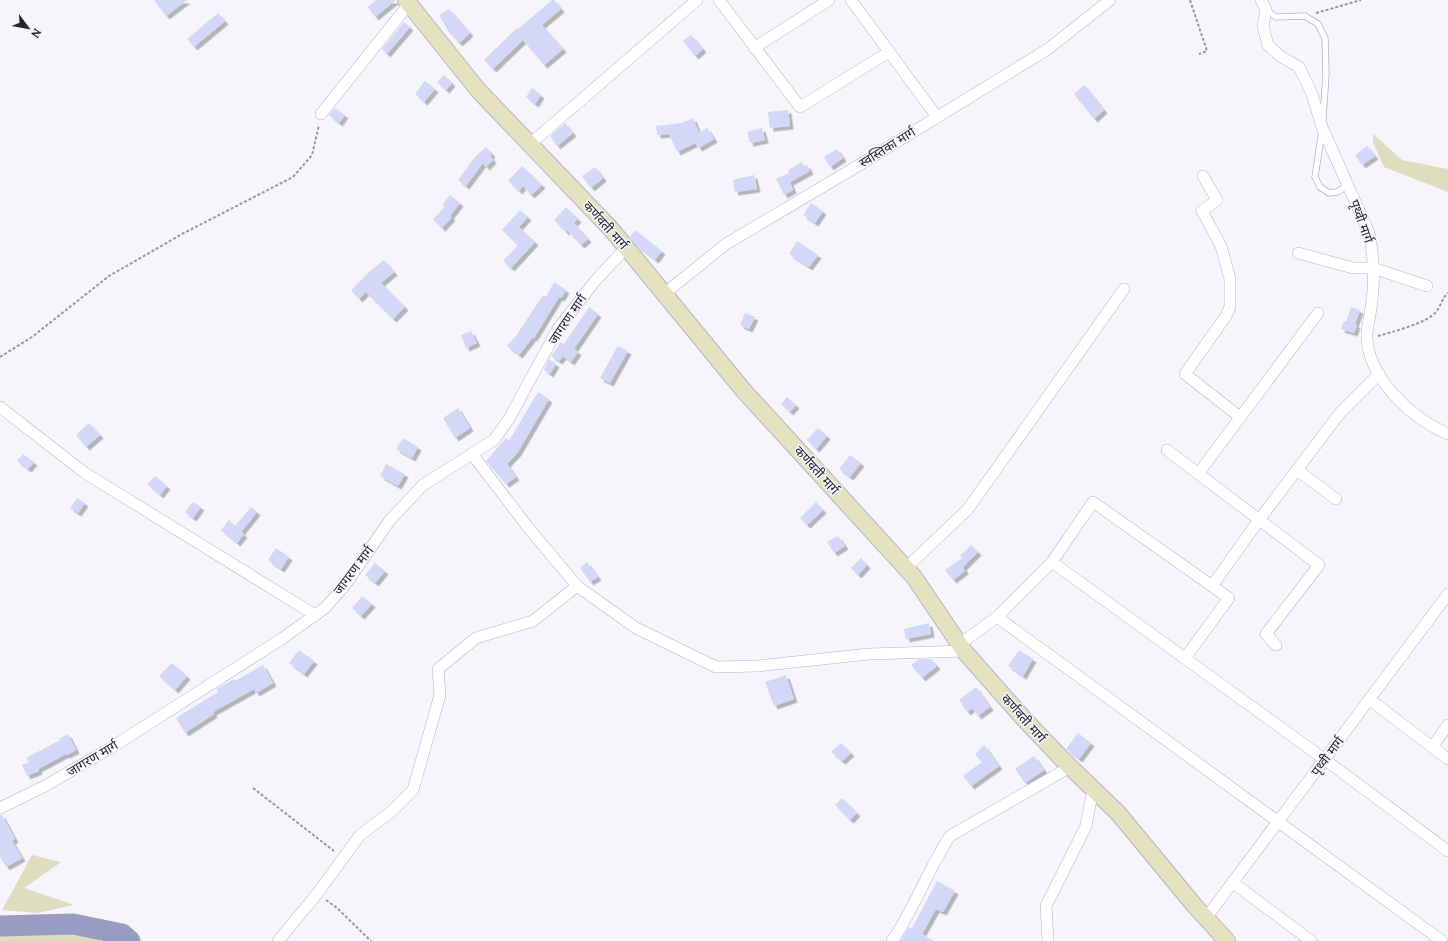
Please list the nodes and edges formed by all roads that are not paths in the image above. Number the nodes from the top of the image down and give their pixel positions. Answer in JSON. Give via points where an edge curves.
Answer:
{"nodes":[{"id":1,"x":697,"y":0,"type":"edge"},
{"id":2,"x":719,"y":0,"type":"edge"},
{"id":3,"x":829,"y":0,"type":"edge"},
{"id":4,"x":850,"y":0,"type":"edge"},
{"id":5,"x":1110,"y":0,"type":"edge"},
{"id":6,"x":407,"y":2,"type":"edge"},
{"id":7,"x":1264,"y":5,"type":"edge"},
{"id":8,"x":754,"y":48,"type":"junction"},
{"id":9,"x":889,"y":52,"type":"junction"},
{"id":10,"x":321,"y":114,"type":"road end"},
{"id":11,"x":937,"y":117,"type":"junction"},
{"id":12,"x":1322,"y":127,"type":"junction"},
{"id":13,"x":530,"y":144,"type":"junction"},
{"id":14,"x":1204,"y":176,"type":"dead end"},
{"id":15,"x":1349,"y":185,"type":"junction"},
{"id":16,"x":626,"y":248,"type":"junction"},
{"id":17,"x":1298,"y":253,"type":"dead end"},
{"id":18,"x":1373,"y":268,"type":"junction"},
{"id":19,"x":1427,"y":286,"type":"dead end"},
{"id":20,"x":1124,"y":289,"type":"dead end"},
{"id":21,"x":664,"y":294,"type":"junction"},
{"id":22,"x":1318,"y":313,"type":"dead end"},
{"id":23,"x":1378,"y":374,"type":"junction"},
{"id":24,"x":0,"y":407,"type":"edge"},
{"id":25,"x":1240,"y":417,"type":"junction"},
{"id":26,"x":1448,"y":434,"type":"edge"},
{"id":27,"x":1167,"y":450,"type":"dead end"},
{"id":28,"x":472,"y":454,"type":"junction"},
{"id":29,"x":1297,"y":470,"type":"junction"},
{"id":30,"x":1198,"y":474,"type":"junction"},
{"id":31,"x":1336,"y":499,"type":"dead end"},
{"id":32,"x":1259,"y":520,"type":"junction"},
{"id":33,"x":1052,"y":562,"type":"junction"},
{"id":34,"x":906,"y":568,"type":"junction"},
{"id":35,"x":577,"y":586,"type":"junction"},
{"id":36,"x":1212,"y":586,"type":"junction"},
{"id":37,"x":1448,"y":594,"type":"edge"},
{"id":38,"x":315,"y":615,"type":"junction"},
{"id":39,"x":997,"y":617,"type":"junction"},
{"id":40,"x":1276,"y":645,"type":"dead end"},
{"id":41,"x":962,"y":648,"type":"junction"},
{"id":42,"x":1185,"y":658,"type":"junction"},
{"id":43,"x":1369,"y":699,"type":"junction"},
{"id":44,"x":1448,"y":725,"type":"edge"},
{"id":45,"x":1432,"y":747,"type":"junction"},
{"id":46,"x":1324,"y":759,"type":"junction"},
{"id":47,"x":1448,"y":759,"type":"edge"},
{"id":48,"x":1070,"y":767,"type":"junction"},
{"id":49,"x":1093,"y":789,"type":"junction"},
{"id":50,"x":0,"y":808,"type":"edge"},
{"id":51,"x":1278,"y":821,"type":"junction"},
{"id":52,"x":1448,"y":851,"type":"edge"},
{"id":53,"x":1232,"y":882,"type":"junction"},
{"id":54,"x":1206,"y":918,"type":"junction"},
{"id":55,"x":278,"y":941,"type":"edge"},
{"id":56,"x":892,"y":941,"type":"edge"},
{"id":57,"x":1048,"y":941,"type":"edge"},
{"id":58,"x":1227,"y":941,"type":"edge"},
{"id":59,"x":1311,"y":941,"type":"edge"},
{"id":60,"x":1442,"y":941,"type":"edge"}],
"edges":[{"from":1,"to":13,"type":"street"},
{"from":2,"to":8,"type":"street"},
{"from":3,"to":8,"type":"street"},
{"from":4,"to":9,"type":"street"},
{"from":5,"to":11,"type":"street","name":"स्वस्तिका मार्ग","via":[[1048,49]]},
{"from":6,"to":10,"type":"street"},
{"from":6,"to":13,"type":"main road","name":"कर्णवती मार्ग","via":[[478,90]]},
{"from":7,"to":12,"type":"street","name":"पृथ्वी मार्ग","via":[[1263,26],[1268,45],[1280,56],[1299,67],[1312,94]]},
{"from":7,"to":12,"type":"lane","via":[[1276,17],[1305,16],[1318,24],[1325,38],[1326,74]]},
{"from":8,"to":9,"type":"street","via":[[800,107]]},
{"from":9,"to":11,"type":"street"},
{"from":11,"to":21,"type":"street","name":"स्वस्तिका मार्ग","via":[[726,244]]},
{"from":12,"to":15,"type":"street","name":"पृथ्वी मार्ग"},
{"from":12,"to":15,"type":"lane","via":[[1315,177],[1320,187],[1329,193],[1337,192]]},
{"from":13,"to":16,"type":"main road","name":"कर्णवती मार्ग"},
{"from":14,"to":25,"type":"street","via":[[1217,200],[1202,211],[1221,246],[1230,279],[1230,307],[1185,374]]},
{"from":15,"to":18,"type":"street","name":"पृथ्वी मार्ग","via":[[1369,233]]},
{"from":16,"to":21,"type":"main road","name":"कर्णवती मार्ग"},
{"from":16,"to":28,"type":"street","name":"जागरण मार्ग","via":[[595,280],[557,330],[506,424],[494,440]]},
{"from":17,"to":18,"type":"street","via":[[1353,268]]},
{"from":18,"to":19,"type":"street"},
{"from":18,"to":23,"type":"street","name":"पृथ्वी मार्ग","via":[[1373,290],[1367,333]]},
{"from":20,"to":34,"type":"street","via":[[968,509]]},
{"from":21,"to":34,"type":"main road","name":"कर्णवती मार्ग","via":[[744,391]]},
{"from":22,"to":25,"type":"street"},
{"from":23,"to":26,"type":"street","name":"पृथ्वी मार्ग","via":[[1401,402],[1427,423]]},
{"from":23,"to":29,"type":"street","via":[[1340,413]]},
{"from":24,"to":38,"type":"street","via":[[85,473]]},
{"from":25,"to":30,"type":"street"},
{"from":27,"to":30,"type":"street"},
{"from":28,"to":35,"type":"street"},
{"from":28,"to":38,"type":"street","name":"जागरण मार्ग","via":[[423,485],[390,520],[346,584],[325,608]]},
{"from":29,"to":31,"type":"street"},
{"from":29,"to":32,"type":"street"},
{"from":30,"to":32,"type":"street"},
{"from":32,"to":36,"type":"street"},
{"from":32,"to":40,"type":"street","via":[[1319,565],[1266,634]]},
{"from":33,"to":36,"type":"street","via":[[1093,502]]},
{"from":33,"to":39,"type":"street"},
{"from":33,"to":42,"type":"street"},
{"from":34,"to":41,"type":"main road","name":"कर्णवती मार्ग"},
{"from":35,"to":41,"type":"street","via":[[636,628],[716,667],[758,666],[869,654]]},
{"from":35,"to":55,"type":"street","via":[[532,621],[476,638],[438,669],[440,695],[413,790],[360,835],[317,894]]},
{"from":36,"to":42,"type":"street","via":[[1229,598]]},
{"from":37,"to":43,"type":"street","name":"पृथ्वी मार्ग"},
{"from":38,"to":50,"type":"street","name":"जागरण मार्ग","via":[[109,749],[45,786]]},
{"from":39,"to":41,"type":"street"},
{"from":39,"to":51,"type":"street"},
{"from":41,"to":48,"type":"main road","name":"कर्णवती मार्ग"},
{"from":42,"to":46,"type":"street"},
{"from":43,"to":45,"type":"street"},
{"from":43,"to":46,"type":"street","name":"पृथ्वी मार्ग"},
{"from":44,"to":45,"type":"street"},
{"from":45,"to":47,"type":"street"},
{"from":46,"to":51,"type":"street","name":"पृथ्वी मार्ग"},
{"from":46,"to":52,"type":"street"},
{"from":48,"to":49,"type":"main road","name":"कर्णवती मार्ग"},
{"from":48,"to":56,"type":"street","via":[[950,836],[902,928]]},
{"from":49,"to":54,"type":"main road","name":"कर्णवती मार्ग","via":[[1118,813]]},
{"from":49,"to":57,"type":"street","via":[[1086,826],[1046,906]]},
{"from":51,"to":53,"type":"street","name":"पृथ्वी मार्ग"},
{"from":51,"to":60,"type":"street"},
{"from":53,"to":54,"type":"street","name":"पृथ्वी मार्ग"},
{"from":53,"to":59,"type":"street"},
{"from":54,"to":58,"type":"main road","name":"कर्णवती मार्ग"}]}
